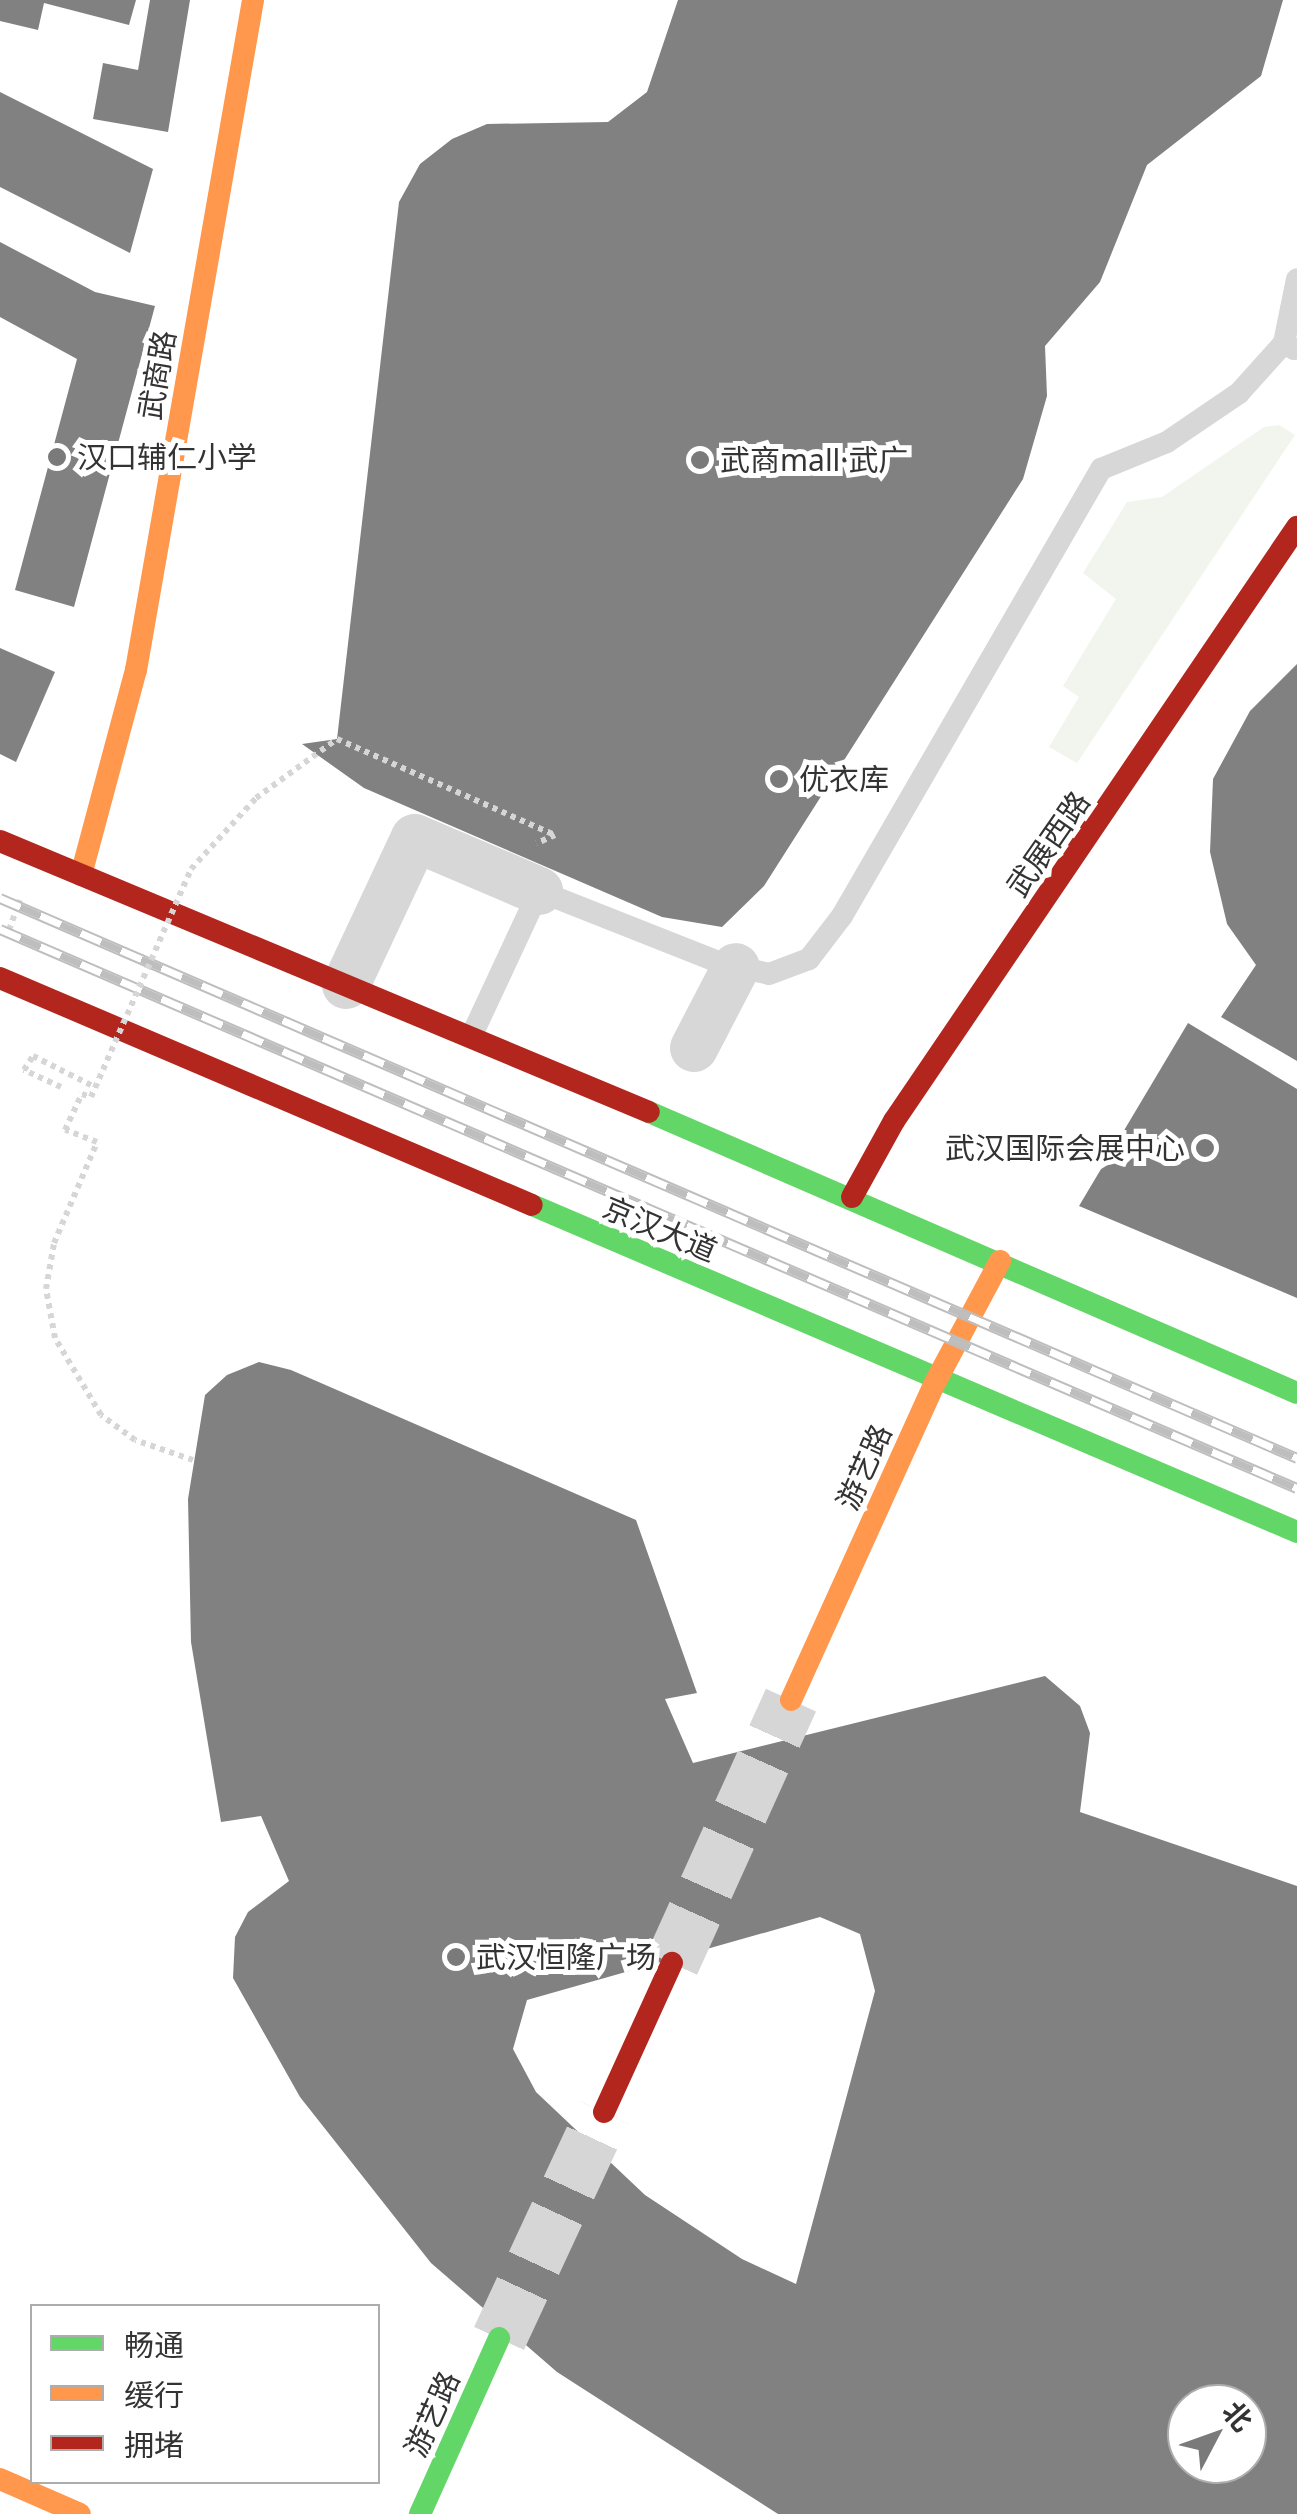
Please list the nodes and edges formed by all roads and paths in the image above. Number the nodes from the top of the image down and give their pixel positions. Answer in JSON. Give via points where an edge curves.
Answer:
{"nodes":[{"id":1,"x":253,"y":0,"type":"edge"},
{"id":2,"x":1297,"y":279,"type":"edge"},
{"id":3,"x":1290,"y":346,"type":"edge"},
{"id":4,"x":1297,"y":527,"type":"edge"},
{"id":5,"x":0,"y":840,"type":"edge"},
{"id":6,"x":82,"y":875,"type":"junction"},
{"id":7,"x":538,"y":890,"type":"junction"},
{"id":8,"x":21,"y":896,"type":"dead end"},
{"id":9,"x":4,"y":941,"type":"dead end"},
{"id":10,"x":736,"y":967,"type":"junction"},
{"id":11,"x":0,"y":978,"type":"edge"},
{"id":12,"x":346,"y":985,"type":"junction"},
{"id":13,"x":471,"y":1037,"type":"junction"},
{"id":14,"x":694,"y":1048,"type":"dead end"},
{"id":15,"x":60,"y":1087,"type":"dead end"},
{"id":16,"x":94,"y":1087,"type":"junction"},
{"id":17,"x":852,"y":1197,"type":"junction"},
{"id":18,"x":1000,"y":1261,"type":"junction"},
{"id":19,"x":936,"y":1381,"type":"junction"},
{"id":20,"x":1297,"y":1392,"type":"edge"},
{"id":21,"x":193,"y":1460,"type":"dead end"},
{"id":22,"x":1297,"y":1532,"type":"edge"},
{"id":23,"x":791,"y":1700,"type":"tunnel mouth"},
{"id":24,"x":672,"y":1963,"type":"tunnel mouth"},
{"id":25,"x":604,"y":2112,"type":"tunnel mouth"},
{"id":26,"x":499,"y":2338,"type":"tunnel mouth"},
{"id":27,"x":0,"y":2479,"type":"edge"},
{"id":28,"x":80,"y":2514,"type":"edge"},
{"id":29,"x":420,"y":2514,"type":"edge"}],
"edges":[{"from":1,"to":6,"type":"main road","name":"武商路","via":[[136,670]]},
{"from":2,"to":3,"type":"lane"},
{"from":3,"to":10,"type":"lane","via":[[1239,393],[1167,442],[1100,469],[842,916],[809,959],[769,974]]},
{"from":4,"to":17,"type":"main road","name":"武展西路","via":[[894,1121]]},
{"from":5,"to":6,"type":"main road"},
{"from":6,"to":12,"type":"main road"},
{"from":7,"to":10,"type":"lane"},
{"from":7,"to":12,"type":"street","via":[[415,838]]},
{"from":7,"to":13,"type":"lane"},
{"from":7,"to":16,"type":"path","bridge":true,"via":[[514,853],[556,835],[337,739],[256,798],[191,869]]},
{"from":8,"to":9,"type":"path"},
{"from":10,"to":14,"type":"street"},
{"from":11,"to":19,"type":"main road","name":"京汉大道"},
{"from":12,"to":13,"type":"main road"},
{"from":13,"to":17,"type":"main road"},
{"from":15,"to":16,"type":"path","via":[[24,1070],[32,1056]]},
{"from":16,"to":21,"type":"path","bridge":true,"via":[[91,1096],[82,1094],[65,1130],[96,1142],[54,1243],[46,1289],[55,1338],[101,1415],[135,1440]]},
{"from":17,"to":18,"type":"main road"},
{"from":18,"to":19,"type":"main road","name":"游艺路"},
{"from":18,"to":20,"type":"main road"},
{"from":19,"to":22,"type":"main road","name":"京汉大道"},
{"from":19,"to":23,"type":"main road","name":"游艺路"},
{"from":24,"to":25,"type":"main road"},
{"from":26,"to":29,"type":"main road","name":"游艺路"},
{"from":27,"to":28,"type":"main road"}]}
